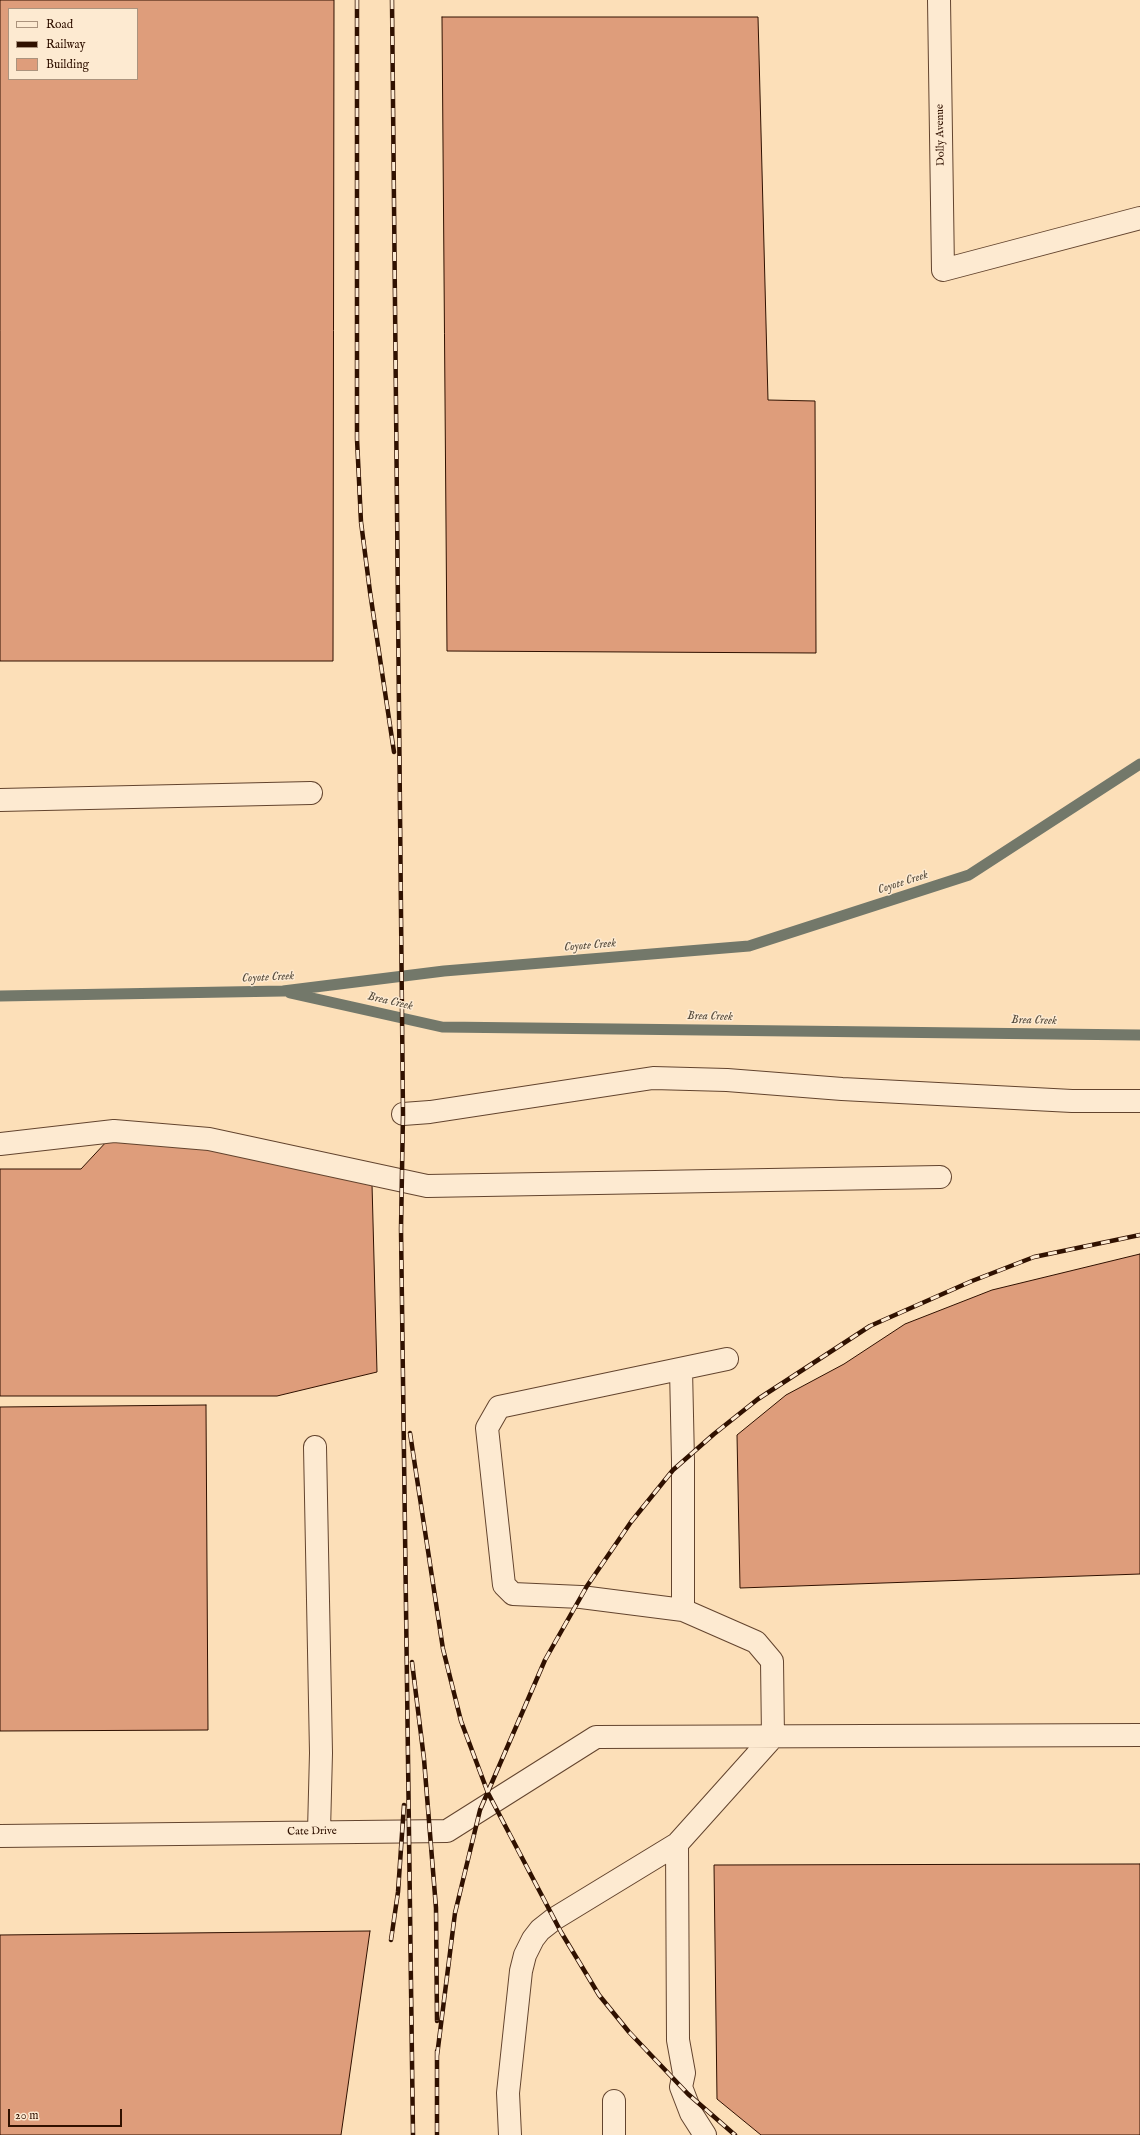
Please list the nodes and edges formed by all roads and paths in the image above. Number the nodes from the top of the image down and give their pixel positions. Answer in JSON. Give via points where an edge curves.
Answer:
{"nodes":[{"id":1,"x":939,"y":0,"type":"edge"},
{"id":2,"x":1140,"y":218,"type":"edge"},
{"id":3,"x":311,"y":793,"type":"dead end"},
{"id":4,"x":0,"y":800,"type":"edge"},
{"id":5,"x":1140,"y":1101,"type":"edge"},
{"id":6,"x":402,"y":1114,"type":"dead end"},
{"id":7,"x":0,"y":1144,"type":"edge"},
{"id":8,"x":940,"y":1177,"type":"dead end"},
{"id":9,"x":727,"y":1359,"type":"dead end"},
{"id":10,"x":681,"y":1369,"type":"junction"},
{"id":11,"x":315,"y":1447,"type":"dead end"},
{"id":12,"x":683,"y":1610,"type":"junction"},
{"id":13,"x":1140,"y":1735,"type":"edge"},
{"id":14,"x":773,"y":1736,"type":"junction"},
{"id":15,"x":319,"y":1832,"type":"junction"},
{"id":16,"x":0,"y":1836,"type":"edge"},
{"id":17,"x":677,"y":1844,"type":"junction"},
{"id":18,"x":614,"y":2101,"type":"dead end"},
{"id":19,"x":510,"y":2135,"type":"edge"},
{"id":20,"x":614,"y":2135,"type":"edge"},
{"id":21,"x":705,"y":2135,"type":"edge"}],
"edges":[{"from":1,"to":2,"type":"street","name":"Dolly Avenue","via":[[943,270]]},
{"from":3,"to":4,"type":"street"},
{"from":5,"to":6,"type":"street","via":[[1072,1101],[727,1080],[653,1078]]},
{"from":7,"to":8,"type":"street","via":[[114,1131],[209,1139],[427,1186]]},
{"from":9,"to":10,"type":"street"},
{"from":10,"to":12,"type":"street","via":[[684,1461]]},
{"from":10,"to":12,"type":"street","via":[[499,1407],[487,1428],[504,1585],[513,1594],[581,1597]]},
{"from":11,"to":15,"type":"street","via":[[321,1753]]},
{"from":12,"to":14,"type":"street","via":[[756,1642],[772,1661]]},
{"from":13,"to":14,"type":"street"},
{"from":14,"to":15,"type":"street","name":"Cate Drive","via":[[596,1737],[447,1831]]},
{"from":14,"to":17,"type":"street"},
{"from":15,"to":16,"type":"street","name":"Cate Drive"},
{"from":17,"to":19,"type":"street","via":[[554,1920],[533,1939],[521,1971],[508,2093]]},
{"from":17,"to":21,"type":"street","via":[[678,2040],[684,2073],[681,2087],[691,2113]]},
{"from":18,"to":20,"type":"street"}]}
